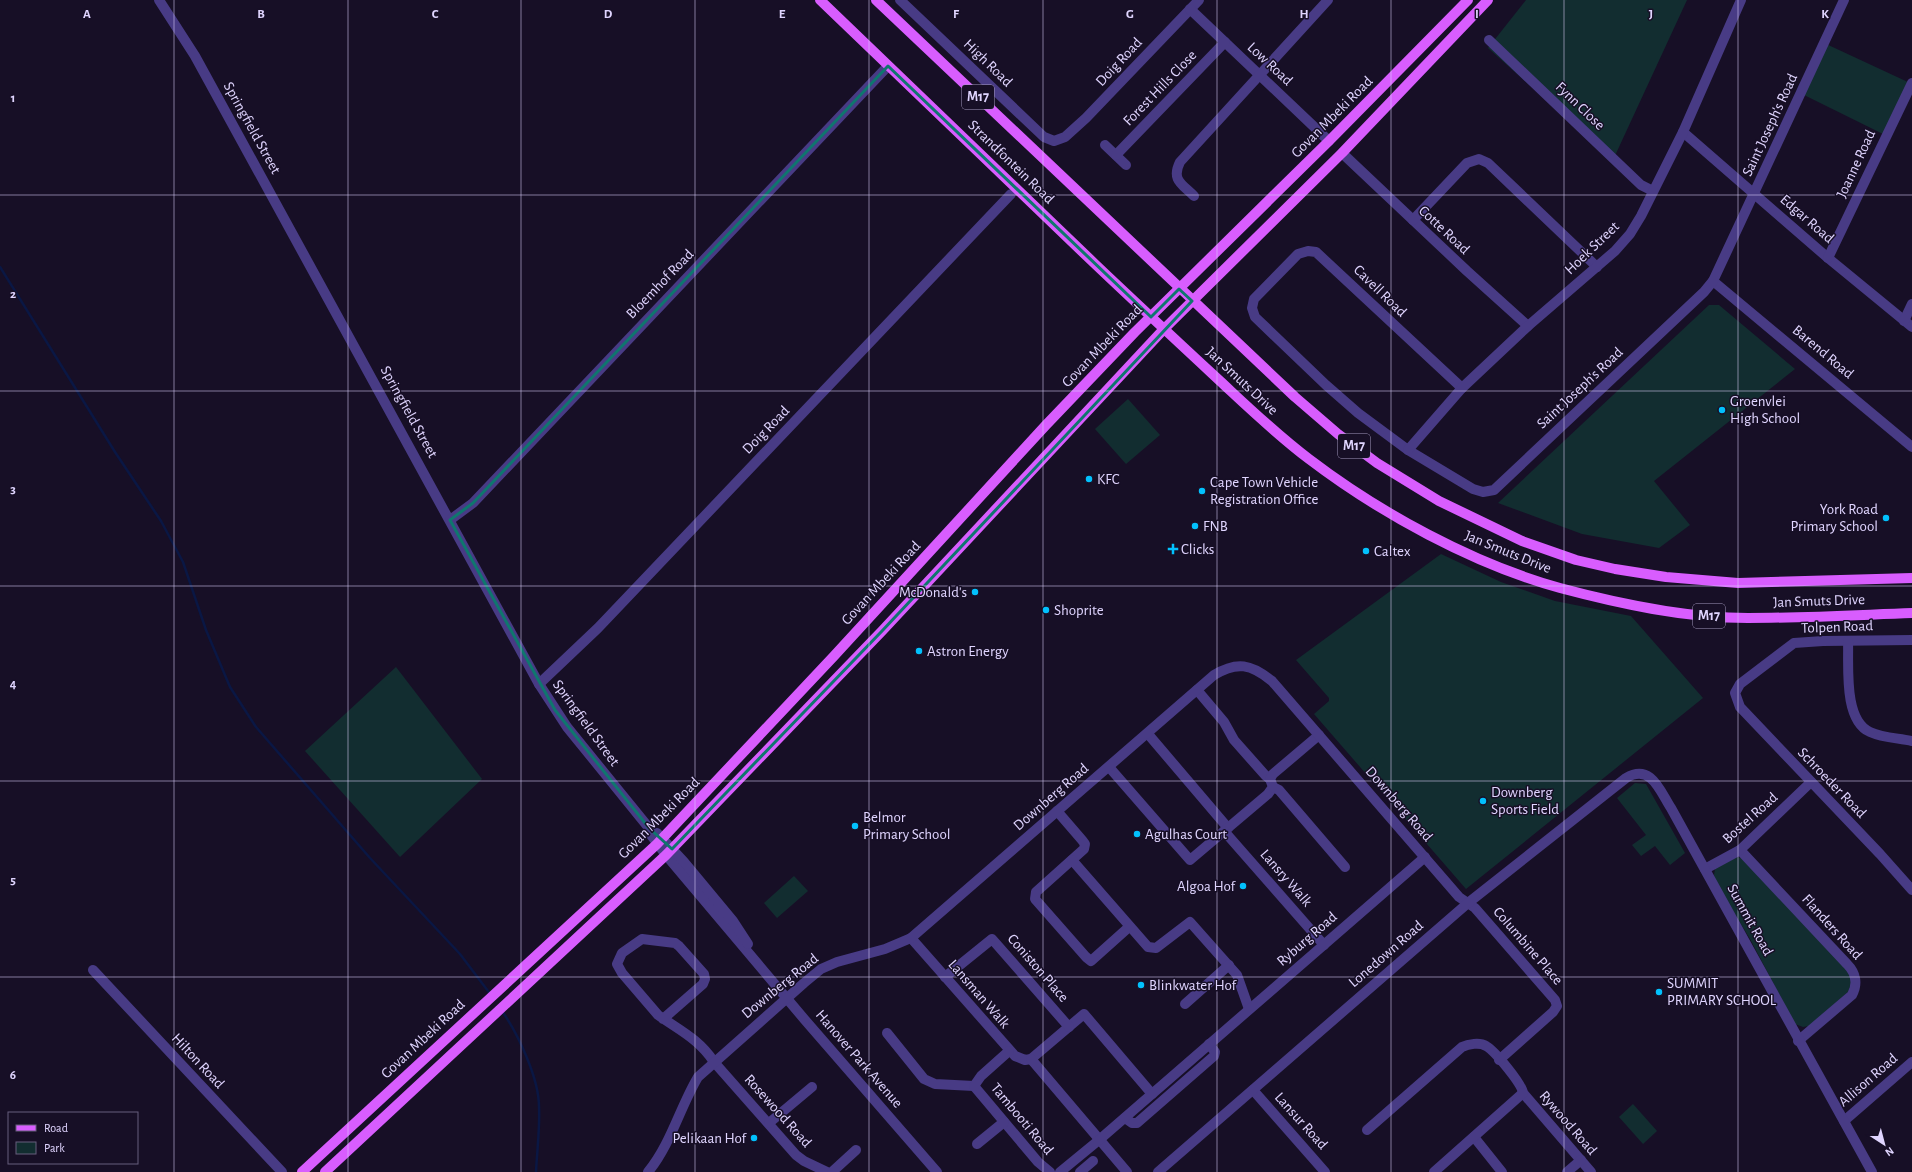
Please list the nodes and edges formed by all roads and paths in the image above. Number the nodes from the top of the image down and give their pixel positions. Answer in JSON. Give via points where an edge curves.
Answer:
{"nodes":[{"id":1,"x":159,"y":0,"type":"edge"},
{"id":2,"x":820,"y":0,"type":"edge"},
{"id":3,"x":876,"y":0,"type":"edge"},
{"id":4,"x":900,"y":0,"type":"edge"},
{"id":5,"x":1199,"y":0,"type":"edge"},
{"id":6,"x":1328,"y":0,"type":"edge"},
{"id":7,"x":1468,"y":0,"type":"edge"},
{"id":8,"x":1488,"y":0,"type":"edge"},
{"id":9,"x":1742,"y":0,"type":"edge"},
{"id":10,"x":1844,"y":0,"type":"edge"},
{"id":11,"x":1190,"y":9,"type":"junction"},
{"id":12,"x":1489,"y":40,"type":"dead end"},
{"id":13,"x":1225,"y":42,"type":"junction"},
{"id":14,"x":888,"y":66,"type":"junction"},
{"id":15,"x":1260,"y":75,"type":"junction"},
{"id":16,"x":1912,"y":83,"type":"edge"},
{"id":17,"x":1683,"y":132,"type":"junction"},
{"id":18,"x":1058,"y":141,"type":"joint"},
{"id":19,"x":1329,"y":141,"type":"junction"},
{"id":20,"x":1105,"y":145,"type":"dead end"},
{"id":21,"x":1342,"y":153,"type":"junction"},
{"id":22,"x":1116,"y":155,"type":"junction"},
{"id":23,"x":1126,"y":165,"type":"dead end"},
{"id":24,"x":1653,"y":191,"type":"junction"},
{"id":25,"x":1011,"y":194,"type":"dead end"},
{"id":26,"x":1755,"y":194,"type":"junction"},
{"id":27,"x":1194,"y":196,"type":"dead end"},
{"id":28,"x":1413,"y":220,"type":"junction"},
{"id":29,"x":1828,"y":258,"type":"junction"},
{"id":30,"x":1597,"y":267,"type":"junction"},
{"id":31,"x":1273,"y":278,"type":"joint"},
{"id":32,"x":1714,"y":282,"type":"junction"},
{"id":33,"x":1179,"y":288,"type":"junction"},
{"id":34,"x":1192,"y":301,"type":"junction"},
{"id":35,"x":1912,"y":304,"type":"edge"},
{"id":36,"x":1151,"y":317,"type":"junction"},
{"id":37,"x":1908,"y":324,"type":"edge"},
{"id":38,"x":1528,"y":326,"type":"junction"},
{"id":39,"x":1164,"y":329,"type":"junction"},
{"id":40,"x":1462,"y":388,"type":"junction"},
{"id":41,"x":1912,"y":447,"type":"edge"},
{"id":42,"x":1408,"y":450,"type":"junction"},
{"id":43,"x":450,"y":520,"type":"junction"},
{"id":44,"x":1912,"y":578,"type":"edge"},
{"id":45,"x":1912,"y":613,"type":"edge"},
{"id":46,"x":1912,"y":640,"type":"edge"},
{"id":47,"x":1848,"y":641,"type":"junction"},
{"id":48,"x":540,"y":684,"type":"junction"},
{"id":49,"x":1197,"y":690,"type":"junction"},
{"id":50,"x":1735,"y":693,"type":"joint"},
{"id":51,"x":1148,"y":734,"type":"junction"},
{"id":52,"x":1319,"y":735,"type":"junction"},
{"id":53,"x":1912,"y":741,"type":"edge"},
{"id":54,"x":1109,"y":767,"type":"junction"},
{"id":55,"x":1642,"y":773,"type":"joint"},
{"id":56,"x":1811,"y":782,"type":"junction"},
{"id":57,"x":1272,"y":783,"type":"junction"},
{"id":58,"x":1057,"y":811,"type":"junction"},
{"id":59,"x":1226,"y":829,"type":"junction"},
{"id":60,"x":660,"y":841,"type":"junction"},
{"id":61,"x":1740,"y":850,"type":"junction"},
{"id":62,"x":669,"y":852,"type":"junction"},
{"id":63,"x":1425,"y":857,"type":"junction"},
{"id":64,"x":1072,"y":860,"type":"junction"},
{"id":65,"x":1345,"y":867,"type":"dead end"},
{"id":66,"x":1704,"y":869,"type":"junction"},
{"id":67,"x":1912,"y":890,"type":"edge"},
{"id":68,"x":1468,"y":903,"type":"junction"},
{"id":69,"x":1129,"y":927,"type":"junction"},
{"id":70,"x":911,"y":938,"type":"junction"},
{"id":71,"x":1324,"y":945,"type":"junction"},
{"id":72,"x":1229,"y":965,"type":"junction"},
{"id":73,"x":93,"y":970,"type":"dead end"},
{"id":74,"x":945,"y":977,"type":"junction"},
{"id":75,"x":787,"y":998,"type":"junction"},
{"id":76,"x":1185,"y":1004,"type":"dead end"},
{"id":77,"x":1249,"y":1009,"type":"junction"},
{"id":78,"x":663,"y":1018,"type":"junction"},
{"id":79,"x":1069,"y":1027,"type":"junction"},
{"id":80,"x":887,"y":1033,"type":"dead end"},
{"id":81,"x":1798,"y":1040,"type":"junction"},
{"id":82,"x":1209,"y":1044,"type":"junction"},
{"id":83,"x":1009,"y":1051,"type":"junction"},
{"id":84,"x":1031,"y":1059,"type":"junction"},
{"id":85,"x":1499,"y":1060,"type":"junction"},
{"id":86,"x":714,"y":1062,"type":"junction"},
{"id":87,"x":1912,"y":1062,"type":"edge"},
{"id":88,"x":974,"y":1086,"type":"junction"},
{"id":89,"x":812,"y":1087,"type":"dead end"},
{"id":90,"x":1253,"y":1090,"type":"junction"},
{"id":91,"x":1152,"y":1094,"type":"junction"},
{"id":92,"x":1523,"y":1094,"type":"junction"},
{"id":93,"x":1125,"y":1118,"type":"junction"},
{"id":94,"x":1844,"y":1121,"type":"junction"},
{"id":95,"x":1004,"y":1122,"type":"junction"},
{"id":96,"x":769,"y":1123,"type":"junction"},
{"id":97,"x":1367,"y":1130,"type":"dead end"},
{"id":98,"x":1474,"y":1137,"type":"junction"},
{"id":99,"x":1099,"y":1140,"type":"junction"},
{"id":100,"x":977,"y":1144,"type":"dead end"},
{"id":101,"x":856,"y":1150,"type":"dead end"},
{"id":102,"x":1581,"y":1160,"type":"junction"},
{"id":103,"x":1093,"y":1161,"type":"dead end"},
{"id":104,"x":1072,"y":1169,"type":"edge"},
{"id":105,"x":282,"y":1172,"type":"edge"},
{"id":106,"x":302,"y":1172,"type":"edge"},
{"id":107,"x":325,"y":1172,"type":"edge"},
{"id":108,"x":648,"y":1172,"type":"edge"},
{"id":109,"x":826,"y":1172,"type":"edge"},
{"id":110,"x":832,"y":1172,"type":"edge"},
{"id":111,"x":937,"y":1172,"type":"edge"},
{"id":112,"x":1050,"y":1172,"type":"edge"},
{"id":113,"x":1060,"y":1172,"type":"edge"},
{"id":114,"x":1080,"y":1172,"type":"edge"},
{"id":115,"x":1127,"y":1172,"type":"edge"},
{"id":116,"x":1158,"y":1172,"type":"edge"},
{"id":117,"x":1325,"y":1172,"type":"edge"},
{"id":118,"x":1434,"y":1172,"type":"edge"},
{"id":119,"x":1502,"y":1172,"type":"edge"},
{"id":120,"x":1567,"y":1172,"type":"edge"},
{"id":121,"x":1591,"y":1172,"type":"edge"},
{"id":122,"x":1872,"y":1172,"type":"edge"}],
"edges":[{"from":1,"to":43,"type":"street","name":"Springfield Street","via":[[195,56]]},
{"from":2,"to":14,"type":"main road","name":"Strandfontein Road","number":"M17"},
{"from":3,"to":33,"type":"main road","name":"Strandfontein Road","number":"M17"},
{"from":4,"to":18,"type":"street","name":"High Road","via":[[1044,137]]},
{"from":5,"to":11,"type":"street","name":"Doig Road"},
{"from":6,"to":15,"type":"street"},
{"from":7,"to":19,"type":"main road","name":"Govan Mbeki Road"},
{"from":8,"to":21,"type":"main road","name":"Govan Mbeki Road"},
{"from":9,"to":17,"type":"street","name":"Hoek Street"},
{"from":10,"to":26,"type":"street","name":"Saint Joseph's Road"},
{"from":11,"to":13,"type":"street","name":"Low Road"},
{"from":11,"to":18,"type":"street","name":"Doig Road","via":[[1106,98]]},
{"from":12,"to":24,"type":"street","name":"Fynn Close","via":[[1641,185]]},
{"from":13,"to":15,"type":"street","name":"Low Road"},
{"from":13,"to":22,"type":"street","name":"Forest Hills Close"},
{"from":14,"to":36,"type":"main road","name":"Strandfontein Road","number":"M17"},
{"from":14,"to":43,"type":"street","name":"Bloemhof Road","via":[[473,503]]},
{"from":15,"to":19,"type":"street","name":"Low Road"},
{"from":15,"to":27,"type":"street","via":[[1180,162],[1176,171],[1177,177]]},
{"from":16,"to":29,"type":"street","name":"Joanne Road"},
{"from":17,"to":24,"type":"street","name":"Hoek Street"},
{"from":17,"to":26,"type":"street","name":"Edgar Road"},
{"from":19,"to":33,"type":"main road","name":"Govan Mbeki Road"},
{"from":20,"to":22,"type":"street"},
{"from":21,"to":28,"type":"street","name":"Cotte Road"},
{"from":21,"to":34,"type":"main road","name":"Govan Mbeki Road"},
{"from":22,"to":23,"type":"street"},
{"from":24,"to":30,"type":"street","name":"Hoek Street","via":[[1630,234],[1616,251]]},
{"from":25,"to":48,"type":"street","name":"Doig Road","via":[[598,628]]},
{"from":26,"to":29,"type":"street","name":"Edgar Road"},
{"from":26,"to":32,"type":"street","name":"Saint Joseph's Road"},
{"from":28,"to":30,"type":"street","via":[[1467,163],[1479,159],[1488,163]]},
{"from":28,"to":38,"type":"street","name":"Cotte Road"},
{"from":29,"to":37,"type":"street","name":"Edgar Road"},
{"from":30,"to":38,"type":"street","name":"Hoek Street"},
{"from":31,"to":40,"type":"street","name":"Cavell Road","via":[[1298,254],[1316,252]]},
{"from":31,"to":42,"type":"street","name":"Saint Joseph's Road","via":[[1254,299],[1252,308],[1255,317],[1342,399]]},
{"from":32,"to":41,"type":"street","name":"Barend Road"},
{"from":32,"to":42,"type":"street","name":"Saint Joseph's Road","via":[[1494,490],[1483,492],[1473,489]]},
{"from":33,"to":34,"type":"main road","name":"Strandfontein Road","number":"M17"},
{"from":33,"to":36,"type":"main road","name":"Govan Mbeki Road"},
{"from":34,"to":39,"type":"main road","name":"Govan Mbeki Road"},
{"from":34,"to":44,"type":"main road","name":"Jan Smuts Drive","number":"M17","via":[[1294,397],[1377,463],[1440,501],[1522,541],[1576,560],[1615,569],[1703,581],[1738,583]]},
{"from":35,"to":37,"type":"street"},
{"from":36,"to":39,"type":"main road","name":"Strandfontein Road","number":"M17"},
{"from":36,"to":60,"type":"main road","name":"Govan Mbeki Road","via":[[1046,425]]},
{"from":38,"to":40,"type":"street","name":"Hoek Street"},
{"from":39,"to":45,"type":"main road","name":"Jan Smuts Drive","number":"M17","via":[[1266,424],[1336,479],[1422,531],[1511,572],[1603,599],[1702,616],[1746,618]]},
{"from":39,"to":62,"type":"main road","name":"Govan Mbeki Road","via":[[882,631]]},
{"from":40,"to":42,"type":"street","name":"Hoek Street"},
{"from":43,"to":48,"type":"street","name":"Springfield Street"},
{"from":46,"to":47,"type":"street","name":"Tolpen Road"},
{"from":47,"to":50,"type":"street","name":"Tolpen Road","via":[[1799,642],[1790,645],[1740,684]]},
{"from":47,"to":53,"type":"street","via":[[1851,703],[1857,720],[1871,732]]},
{"from":48,"to":60,"type":"street","name":"Springfield Street","via":[[567,727]]},
{"from":49,"to":51,"type":"street","name":"Downberg Road"},
{"from":49,"to":52,"type":"street","name":"Downberg Road","via":[[1214,675],[1229,667],[1252,668],[1272,681]]},
{"from":49,"to":57,"type":"street","via":[[1224,722],[1234,740]]},
{"from":50,"to":56,"type":"street","name":"Schroeder Road","via":[[1740,707]]},
{"from":51,"to":54,"type":"street","name":"Downberg Road"},
{"from":51,"to":59,"type":"street","name":"Lansry Walk"},
{"from":52,"to":57,"type":"street","via":[[1273,774]]},
{"from":52,"to":63,"type":"street","name":"Downberg Road"},
{"from":54,"to":58,"type":"street","name":"Downberg Road"},
{"from":54,"to":59,"type":"street","via":[[1190,860]]},
{"from":55,"to":66,"type":"street","name":"Summit Road","via":[[1656,784]]},
{"from":55,"to":68,"type":"street","name":"Lonedown Road","via":[[1626,778]]},
{"from":56,"to":61,"type":"street","name":"Bostel Road"},
{"from":56,"to":67,"type":"street","name":"Schroeder Road"},
{"from":57,"to":59,"type":"street","via":[[1268,794]]},
{"from":57,"to":65,"type":"street"},
{"from":58,"to":64,"type":"street","via":[[1085,844],[1084,849]]},
{"from":58,"to":70,"type":"street","name":"Downberg Road"},
{"from":59,"to":71,"type":"street","name":"Lansry Walk"},
{"from":60,"to":62,"type":"street","name":"Springfield Street"},
{"from":60,"to":106,"type":"main road","name":"Govan Mbeki Road"},
{"from":61,"to":66,"type":"street","name":"Bostel Road"},
{"from":61,"to":81,"type":"street","name":"Flanders Road","via":[[1848,964],[1855,975],[1856,985],[1852,995]]},
{"from":62,"to":75,"type":"street","name":"Hanover Park Avenue","via":[[733,921],[760,965]]},
{"from":62,"to":107,"type":"main road","name":"Govan Mbeki Road"},
{"from":63,"to":68,"type":"street","name":"Downberg Road","via":[[1459,897]]},
{"from":63,"to":71,"type":"street","name":"Ryburg Road"},
{"from":64,"to":69,"type":"street"},
{"from":64,"to":69,"type":"street","via":[[1036,892],[1034,897],[1091,960]]},
{"from":66,"to":81,"type":"street","name":"Summit Road"},
{"from":68,"to":85,"type":"street","name":"Columbine Place","via":[[1475,908],[1557,1006]]},
{"from":68,"to":90,"type":"street","name":"Lonedown Road"},
{"from":69,"to":72,"type":"street","via":[[1145,946],[1153,949],[1190,922]]},
{"from":70,"to":74,"type":"street","name":"Lansman Walk"},
{"from":70,"to":75,"type":"street","name":"Downberg Road","via":[[893,947],[843,960],[821,969]]},
{"from":71,"to":77,"type":"street","name":"Ryburg Road"},
{"from":72,"to":76,"type":"street"},
{"from":72,"to":77,"type":"street","via":[[1239,978]]},
{"from":73,"to":105,"type":"street","name":"Hilton Road"},
{"from":74,"to":79,"type":"street","name":"Coniston Place","via":[[992,939]]},
{"from":74,"to":83,"type":"street","name":"Lansman Walk"},
{"from":75,"to":86,"type":"street","name":"Downberg Road"},
{"from":75,"to":111,"type":"street","name":"Hanover Park Avenue"},
{"from":77,"to":82,"type":"street","name":"Ryburg Road"},
{"from":78,"to":78,"type":"street","via":[[694,993],[705,979],[699,967],[675,943],[642,939],[622,953],[617,964],[622,973]]},
{"from":78,"to":86,"type":"street","name":"Rosewood Road","via":[[684,1031]]},
{"from":79,"to":84,"type":"street","name":"Coniston Place"},
{"from":79,"to":91,"type":"street","name":"Coniston Place","via":[[1084,1014]]},
{"from":80,"to":88,"type":"street","via":[[924,1079],[935,1084]]},
{"from":81,"to":94,"type":"street","name":"Summit Road"},
{"from":82,"to":91,"type":"street","name":"Ryburg Road"},
{"from":82,"to":93,"type":"street","via":[[1215,1053],[1208,1061],[1137,1123],[1134,1124]]},
{"from":83,"to":84,"type":"street","name":"Lansman Walk","via":[[1018,1058]]},
{"from":83,"to":88,"type":"street","name":"Tambooti Road","via":[[981,1076]]},
{"from":84,"to":99,"type":"street"},
{"from":85,"to":92,"type":"street","via":[[1515,1078]]},
{"from":85,"to":97,"type":"street","via":[[1486,1045],[1467,1044]]},
{"from":86,"to":96,"type":"street","name":"Rosewood Road"},
{"from":86,"to":108,"type":"street","name":"Downberg Road","via":[[698,1077],[661,1153]]},
{"from":87,"to":94,"type":"street","name":"Allison Road"},
{"from":88,"to":95,"type":"street","name":"Tambooti Road"},
{"from":89,"to":96,"type":"street"},
{"from":90,"to":116,"type":"street","name":"Lonedown Road"},
{"from":90,"to":117,"type":"street","name":"Lansur Road"},
{"from":91,"to":93,"type":"street","name":"Ryburg Road"},
{"from":92,"to":98,"type":"street"},
{"from":92,"to":102,"type":"street","name":"Rywood Road"},
{"from":93,"to":99,"type":"street","name":"Ryburg Road"},
{"from":94,"to":122,"type":"street","name":"Summit Road"},
{"from":95,"to":100,"type":"street"},
{"from":95,"to":112,"type":"street","name":"Tambooti Road"},
{"from":96,"to":109,"type":"street","name":"Rosewood Road","via":[[800,1158]]},
{"from":98,"to":118,"type":"street"},
{"from":98,"to":119,"type":"street"},
{"from":99,"to":104,"type":"street","name":"Ryburg Road"},
{"from":99,"to":115,"type":"street"},
{"from":101,"to":110,"type":"street"},
{"from":102,"to":120,"type":"street"},
{"from":102,"to":121,"type":"street","name":"Rywood Road"},
{"from":103,"to":114,"type":"street"},
{"from":104,"to":113,"type":"street","name":"Ryburg Road"}]}
